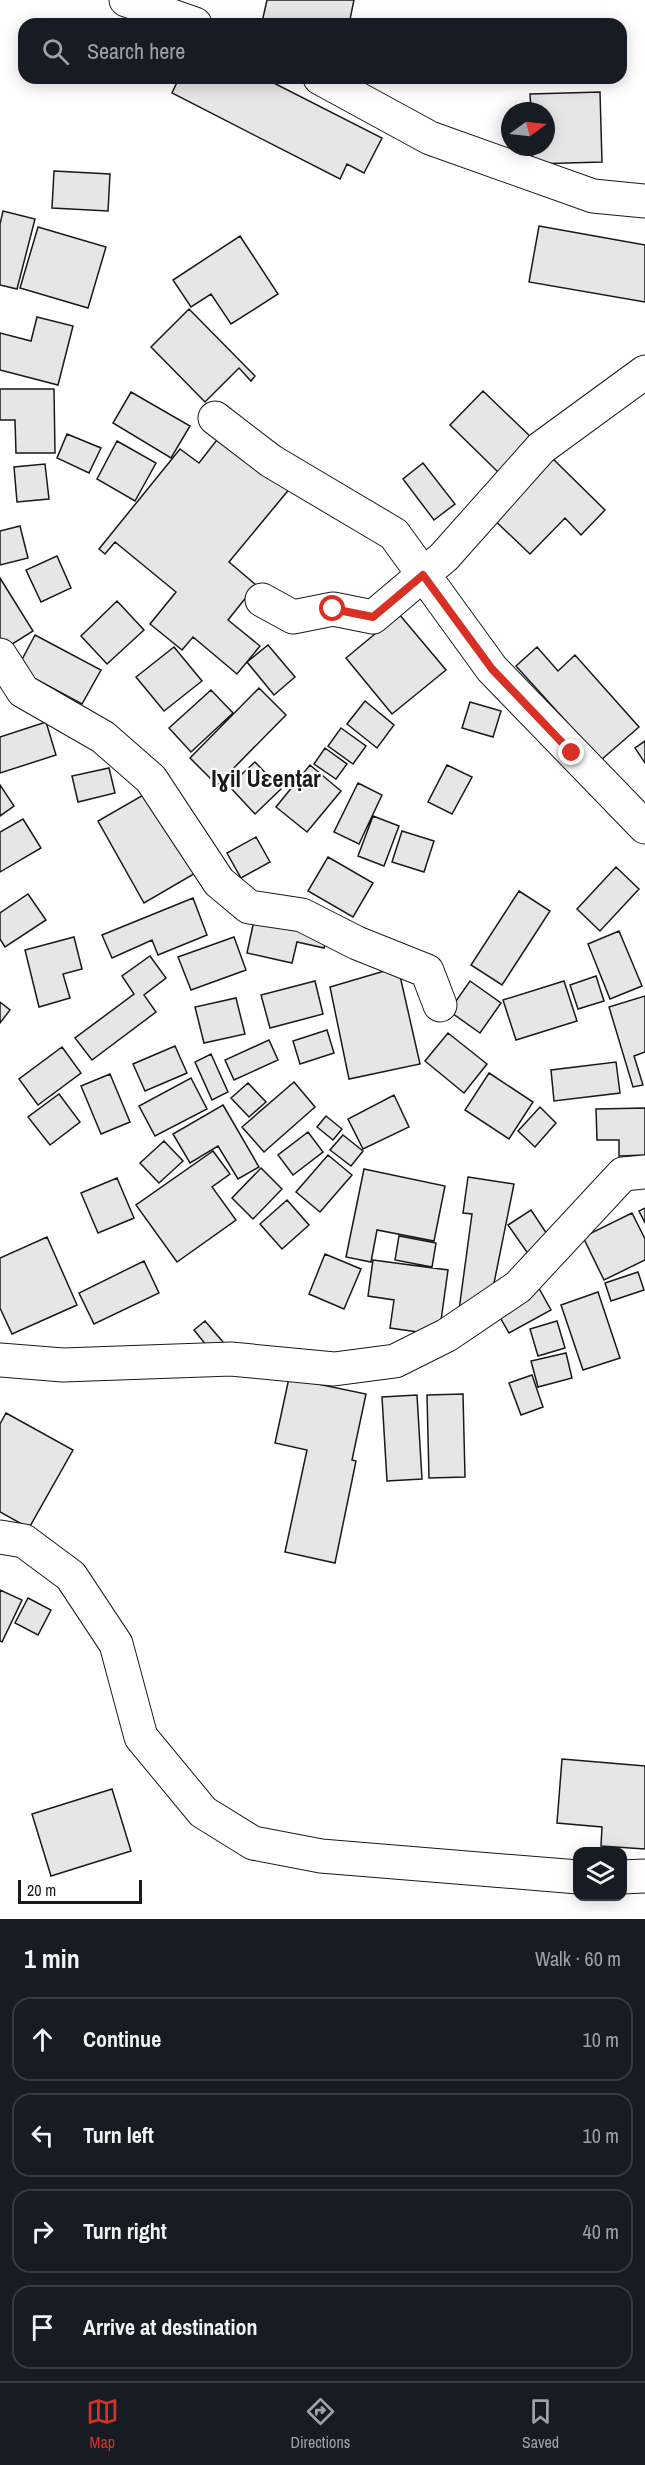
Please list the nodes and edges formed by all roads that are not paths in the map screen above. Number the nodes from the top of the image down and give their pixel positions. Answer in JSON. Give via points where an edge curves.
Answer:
{"nodes":[{"id":1,"x":126,"y":0,"type":"edge"},
{"id":2,"x":178,"y":18,"type":"edge"},
{"id":3,"x":331,"y":84,"type":"edge"},
{"id":4,"x":645,"y":201,"type":"edge"},
{"id":5,"x":645,"y":372,"type":"edge"},
{"id":6,"x":215,"y":418,"type":"dead end"},
{"id":7,"x":423,"y":575,"type":"junction"},
{"id":8,"x":262,"y":600,"type":"dead end"},
{"id":9,"x":0,"y":655,"type":"edge"},
{"id":10,"x":645,"y":827,"type":"edge"},
{"id":11,"x":440,"y":1005,"type":"dead end"},
{"id":12,"x":645,"y":1172,"type":"edge"},
{"id":13,"x":0,"y":1360,"type":"edge"},
{"id":14,"x":0,"y":1537,"type":"edge"},
{"id":15,"x":645,"y":1876,"type":"edge"},
{"id":16,"x":573,"y":1877,"type":"edge"},
{"id":17,"x":627,"y":1877,"type":"edge"}],
"edges":[{"from":1,"to":2,"type":"street"},
{"from":3,"to":4,"type":"street","via":[[430,138],[593,196]]},
{"from":5,"to":7,"type":"street","via":[[541,448],[444,557]]},
{"from":6,"to":7,"type":"street","via":[[271,461],[394,534]]},
{"from":7,"to":8,"type":"street","via":[[373,617],[333,609],[293,616]]},
{"from":7,"to":10,"type":"street","via":[[492,669]]},
{"from":9,"to":11,"type":"street","via":[[23,691],[104,737],[151,779],[219,882],[249,907],[302,915],[357,943],[427,971]]},
{"from":12,"to":13,"type":"street","via":[[622,1174],[518,1287],[447,1335],[395,1361],[334,1369],[231,1359],[63,1365]]},
{"from":14,"to":16,"type":"street","via":[[24,1541],[70,1576],[116,1644],[141,1737],[203,1812],[253,1843],[321,1856]]},
{"from":15,"to":17,"type":"street"}]}
